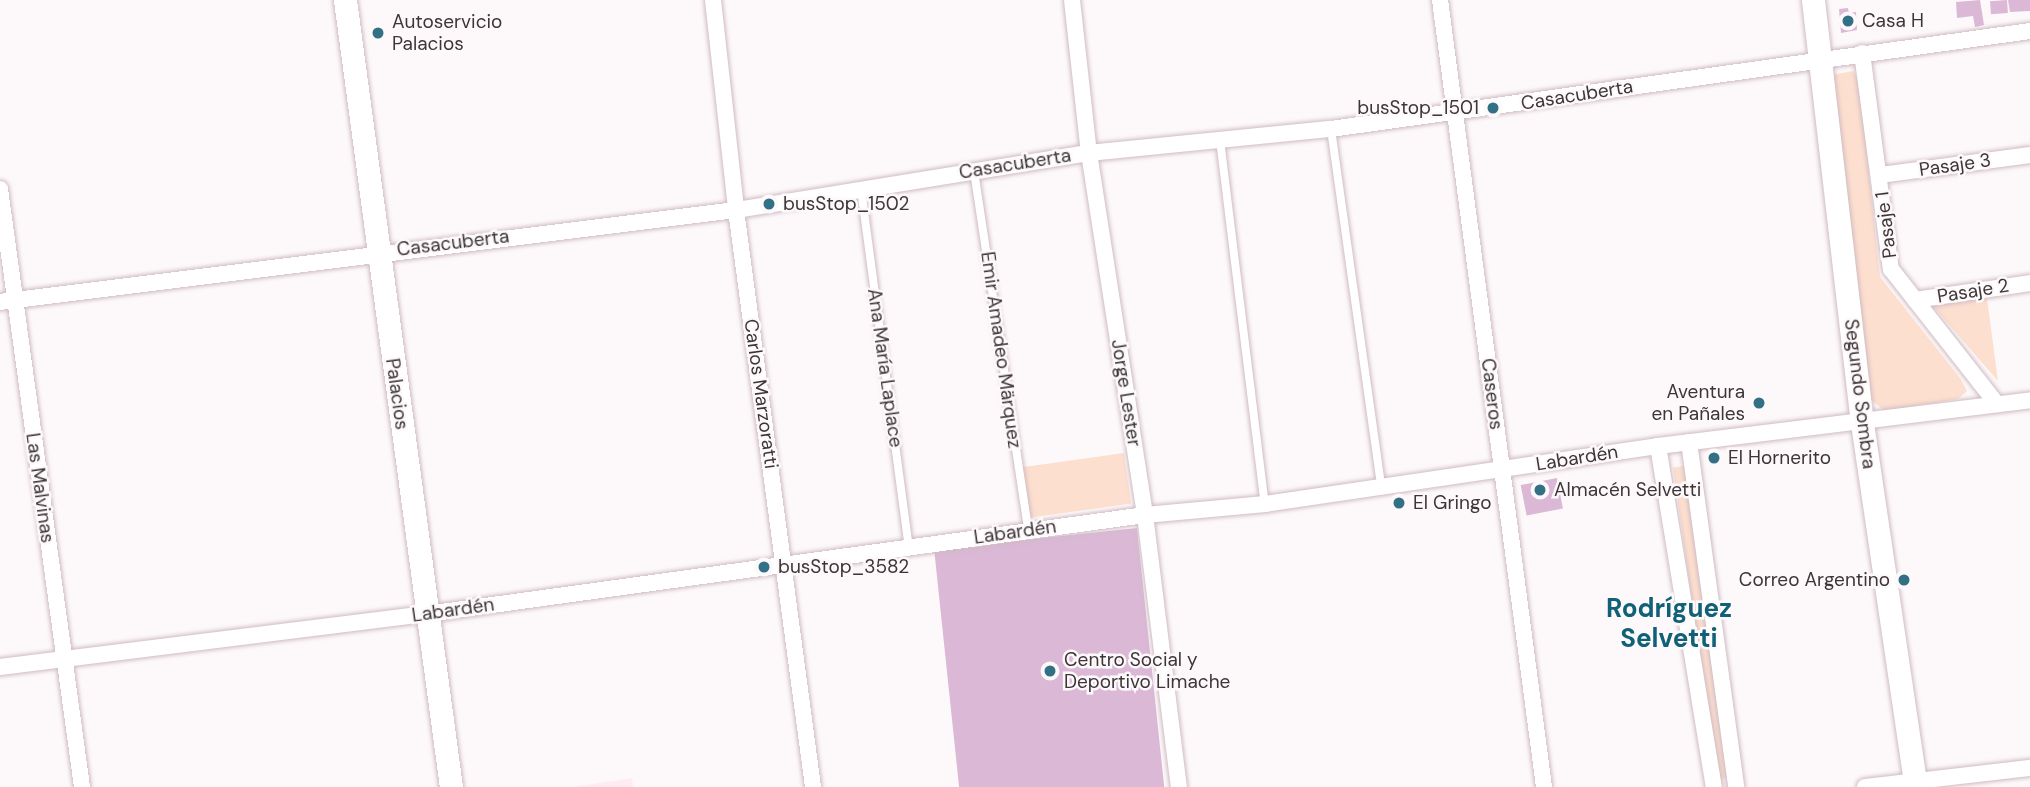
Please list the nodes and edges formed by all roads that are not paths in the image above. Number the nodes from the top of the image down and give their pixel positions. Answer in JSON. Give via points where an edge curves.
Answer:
{"nodes":[{"id":1,"x":345,"y":0,"type":"edge"},
{"id":2,"x":713,"y":0,"type":"edge"},
{"id":3,"x":1072,"y":0,"type":"edge"},
{"id":4,"x":1440,"y":0,"type":"edge"},
{"id":5,"x":1813,"y":0,"type":"edge"},
{"id":6,"x":2030,"y":31,"type":"edge"},
{"id":7,"x":1862,"y":53,"type":"junction"},
{"id":8,"x":1819,"y":59,"type":"junction"},
{"id":9,"x":1455,"y":112,"type":"junction"},
{"id":10,"x":1331,"y":129,"type":"junction"},
{"id":11,"x":1220,"y":140,"type":"junction"},
{"id":12,"x":1089,"y":153,"type":"junction"},
{"id":13,"x":2030,"y":155,"type":"edge"},
{"id":14,"x":974,"y":171,"type":"junction"},
{"id":15,"x":1880,"y":175,"type":"junction"},
{"id":16,"x":0,"y":189,"type":"edge"},
{"id":17,"x":861,"y":189,"type":"junction"},
{"id":18,"x":736,"y":210,"type":"junction"},
{"id":19,"x":377,"y":252,"type":"junction"},
{"id":20,"x":2030,"y":283,"type":"edge"},
{"id":21,"x":1915,"y":300,"type":"junction"},
{"id":22,"x":7,"y":301,"type":"edge"},
{"id":23,"x":2030,"y":400,"type":"edge"},
{"id":24,"x":1997,"y":404,"type":"junction"},
{"id":25,"x":1862,"y":424,"type":"junction"},
{"id":26,"x":1689,"y":442,"type":"junction"},
{"id":27,"x":1658,"y":446,"type":"junction"},
{"id":28,"x":1502,"y":470,"type":"junction"},
{"id":29,"x":1381,"y":487,"type":"junction"},
{"id":30,"x":1265,"y":504,"type":"junction"},
{"id":31,"x":1145,"y":514,"type":"junction"},
{"id":32,"x":1028,"y":530,"type":"junction"},
{"id":33,"x":909,"y":547,"type":"junction"},
{"id":34,"x":784,"y":564,"type":"junction"},
{"id":35,"x":428,"y":614,"type":"junction"},
{"id":36,"x":64,"y":659,"type":"junction"},
{"id":37,"x":0,"y":667,"type":"edge"},
{"id":38,"x":2030,"y":768,"type":"edge"},
{"id":39,"x":1916,"y":784,"type":"edge"},
{"id":40,"x":82,"y":787,"type":"edge"},
{"id":41,"x":451,"y":787,"type":"edge"},
{"id":42,"x":813,"y":787,"type":"edge"},
{"id":43,"x":1179,"y":787,"type":"edge"},
{"id":44,"x":1544,"y":787,"type":"edge"},
{"id":45,"x":1714,"y":787,"type":"edge"},
{"id":46,"x":1736,"y":787,"type":"edge"},
{"id":47,"x":1865,"y":787,"type":"edge"}],
"edges":[{"from":1,"to":19,"type":"street","name":"Palacios"},
{"from":2,"to":18,"type":"street","name":"Carlos Marzoratti"},
{"from":3,"to":12,"type":"street","name":"Jorge Lester"},
{"from":4,"to":9,"type":"street","name":"Caseros"},
{"from":5,"to":8,"type":"street","name":"Segundo Sombra"},
{"from":6,"to":7,"type":"street","name":"Casacuberta"},
{"from":7,"to":8,"type":"street","name":"Casacuberta"},
{"from":7,"to":15,"type":"street","name":"Pasaje 1"},
{"from":8,"to":9,"type":"street","name":"Casacuberta"},
{"from":8,"to":25,"type":"street","name":"Segundo Sombra"},
{"from":9,"to":10,"type":"street","name":"Casacuberta"},
{"from":9,"to":28,"type":"street","name":"Caseros"},
{"from":10,"to":11,"type":"street","name":"Casacuberta"},
{"from":10,"to":29,"type":"lane"},
{"from":11,"to":12,"type":"street","name":"Casacuberta"},
{"from":11,"to":30,"type":"lane"},
{"from":12,"to":14,"type":"street","name":"Casacuberta"},
{"from":12,"to":31,"type":"street","name":"Jorge Lester"},
{"from":13,"to":15,"type":"street","name":"Pasaje 3"},
{"from":14,"to":17,"type":"street","name":"Casacuberta"},
{"from":14,"to":32,"type":"lane","name":"Emir Amadeo Märquez"},
{"from":15,"to":21,"type":"street","name":"Pasaje 1","via":[[1888,259]]},
{"from":16,"to":22,"type":"street","name":"Las Malvinas"},
{"from":17,"to":18,"type":"street","name":"Casacuberta"},
{"from":17,"to":33,"type":"lane","name":"Ana María Laplace"},
{"from":18,"to":19,"type":"street","name":"Casacuberta"},
{"from":18,"to":34,"type":"street","name":"Carlos Marzoratti"},
{"from":19,"to":22,"type":"street","name":"Casacuberta"},
{"from":19,"to":35,"type":"street","name":"Palacios"},
{"from":20,"to":21,"type":"street","name":"Pasaje 2"},
{"from":21,"to":24,"type":"street","name":"Pasaje 1"},
{"from":22,"to":36,"type":"street","name":"Las Malvinas"},
{"from":23,"to":24,"type":"street","name":"Labardén"},
{"from":24,"to":25,"type":"street","name":"Labardén"},
{"from":25,"to":26,"type":"street","name":"Labardén"},
{"from":25,"to":39,"type":"street","name":"Segundo Sombra"},
{"from":26,"to":27,"type":"street","name":"Labardén"},
{"from":26,"to":46,"type":"street"},
{"from":27,"to":28,"type":"street","name":"Labardén"},
{"from":27,"to":45,"type":"street"},
{"from":28,"to":29,"type":"street","name":"Labardén"},
{"from":28,"to":44,"type":"street","name":"Caseros"},
{"from":29,"to":30,"type":"street","name":"Labardén"},
{"from":30,"to":31,"type":"street","name":"Labardén"},
{"from":31,"to":32,"type":"street","name":"Labardén"},
{"from":31,"to":43,"type":"street","name":"Jorge Lester"},
{"from":32,"to":33,"type":"street","name":"Labardén"},
{"from":33,"to":34,"type":"street","name":"Labardén"},
{"from":34,"to":35,"type":"street","name":"Labardén"},
{"from":34,"to":42,"type":"street","name":"Carlos Marzoratti"},
{"from":35,"to":36,"type":"street","name":"Labardén"},
{"from":35,"to":41,"type":"street","name":"Palacios"},
{"from":36,"to":37,"type":"street","name":"Labardén"},
{"from":36,"to":40,"type":"street","name":"Las Malvinas"},
{"from":38,"to":39,"type":"street"},
{"from":39,"to":47,"type":"street"}]}
